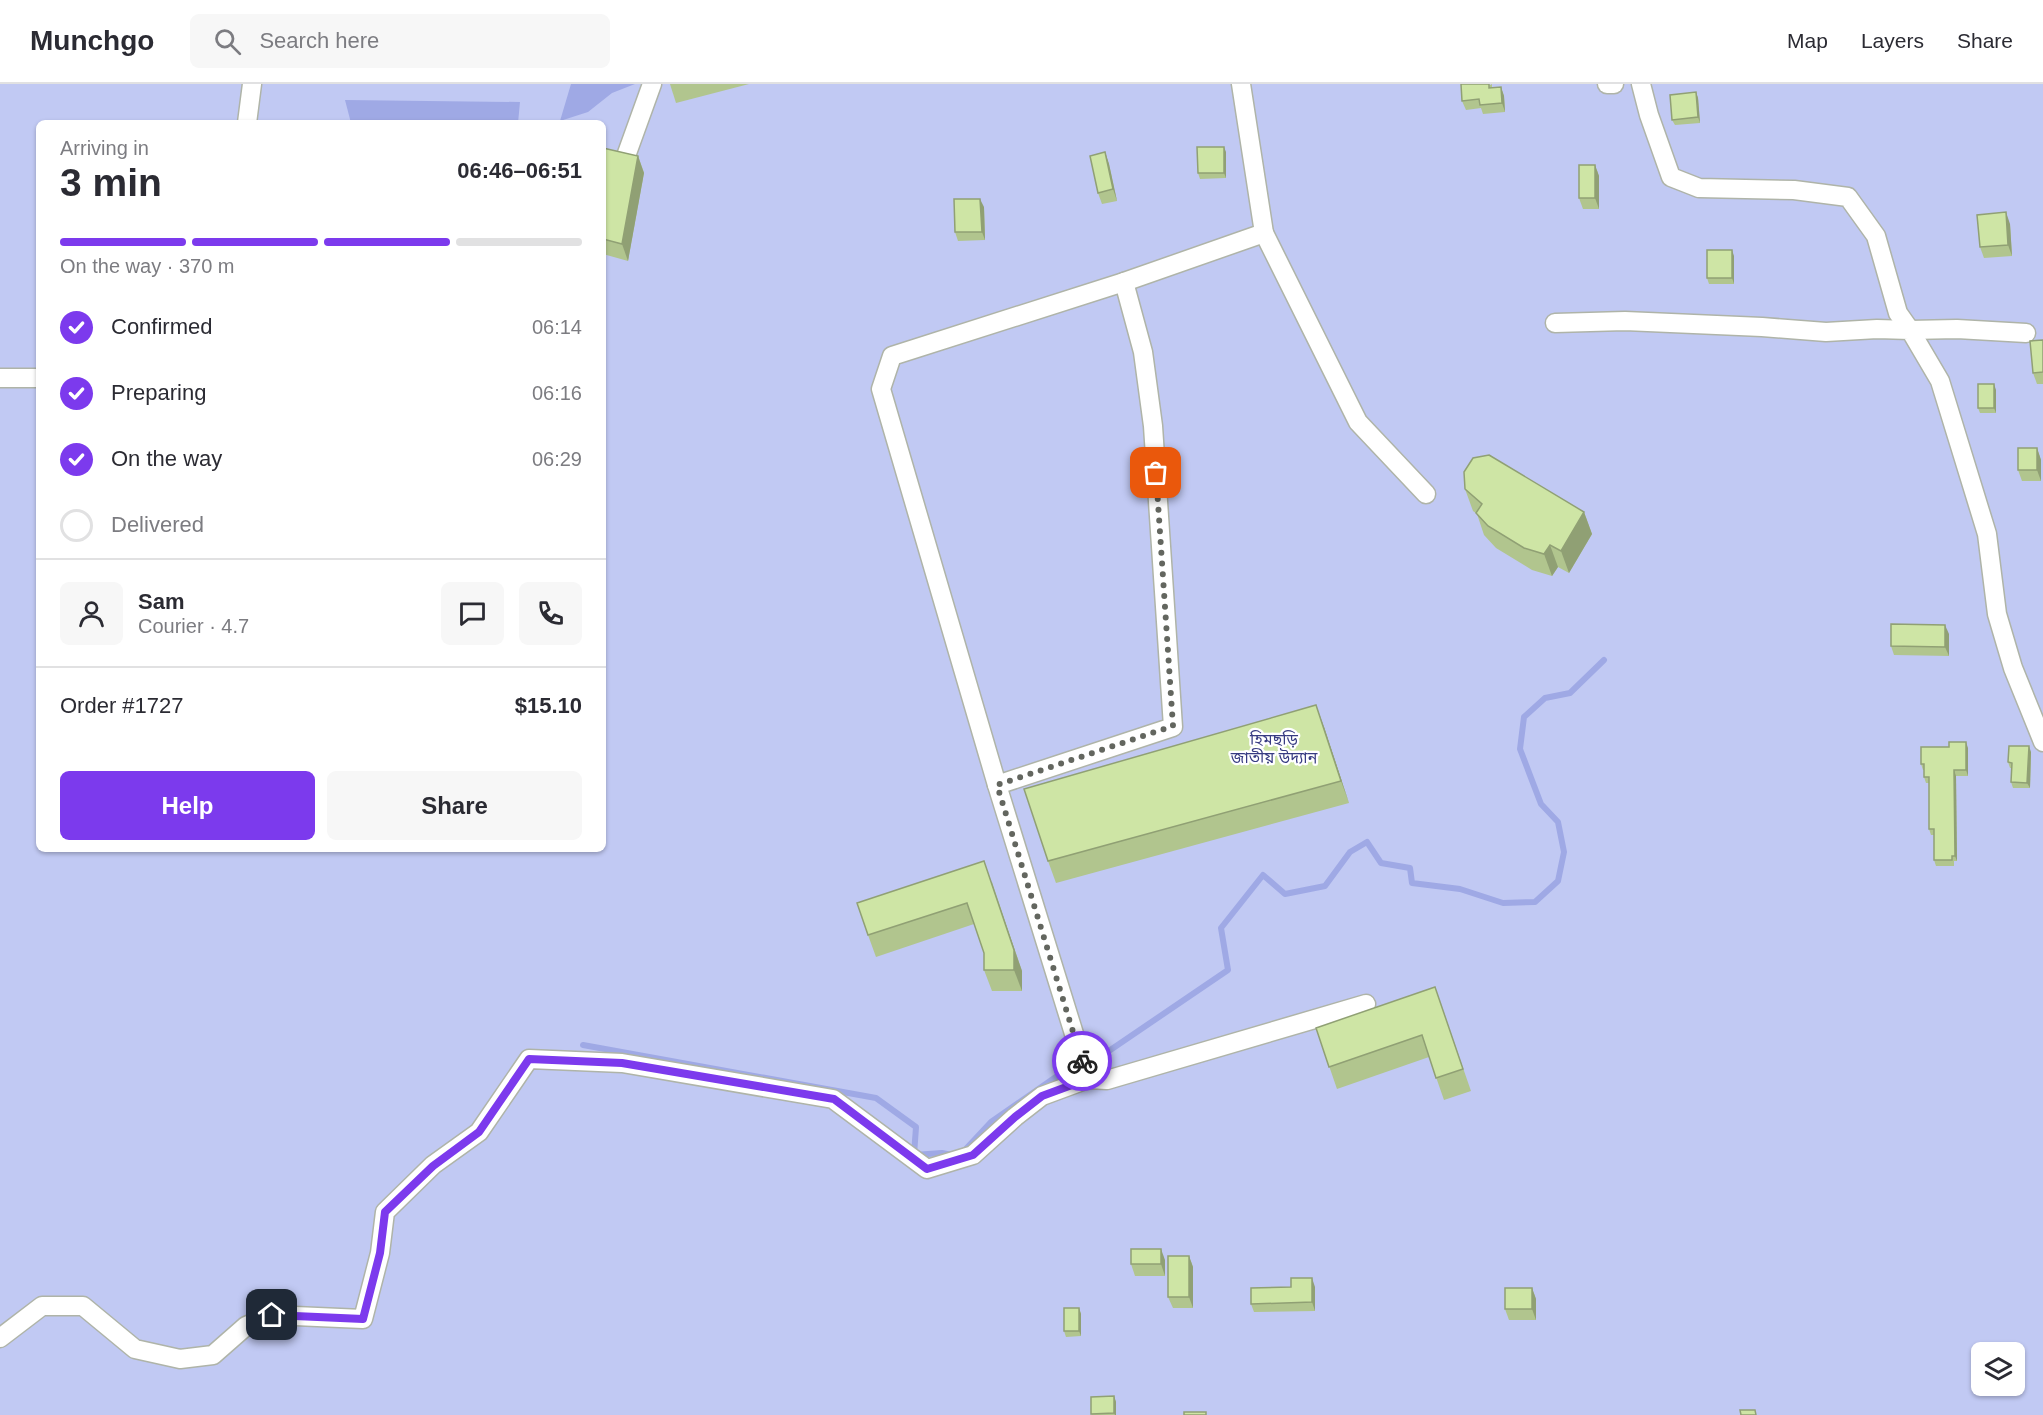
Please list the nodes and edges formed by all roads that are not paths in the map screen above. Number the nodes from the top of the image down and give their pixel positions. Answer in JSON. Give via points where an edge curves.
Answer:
{"nodes":[{"id":1,"x":252,"y":84,"type":"edge"},
{"id":2,"x":652,"y":84,"type":"edge"},
{"id":3,"x":1241,"y":84,"type":"edge"},
{"id":4,"x":1607,"y":84,"type":"edge"},
{"id":5,"x":1614,"y":84,"type":"edge"},
{"id":6,"x":1641,"y":84,"type":"edge"},
{"id":7,"x":247,"y":120,"type":"edge"},
{"id":8,"x":626,"y":156,"type":"edge"},
{"id":9,"x":1264,"y":233,"type":"junction"},
{"id":10,"x":1125,"y":282,"type":"junction"},
{"id":11,"x":1555,"y":322,"type":"dead end"},
{"id":12,"x":1910,"y":330,"type":"junction"},
{"id":13,"x":2026,"y":333,"type":"dead end"},
{"id":14,"x":0,"y":378,"type":"edge"},
{"id":15,"x":36,"y":378,"type":"edge"},
{"id":16,"x":1425,"y":494,"type":"dead end"},
{"id":17,"x":2043,"y":742,"type":"edge"},
{"id":18,"x":997,"y":785,"type":"junction"},
{"id":19,"x":1366,"y":1004,"type":"dead end"},
{"id":20,"x":1088,"y":1079,"type":"junction"},
{"id":21,"x":0,"y":1338,"type":"edge"}],
"edges":[{"from":1,"to":7,"type":"street"},
{"from":2,"to":8,"type":"street"},
{"from":3,"to":9,"type":"street"},
{"from":4,"to":5,"type":"street"},
{"from":6,"to":12,"type":"street","via":[[1671,177],[1699,188],[1794,190],[1848,197],[1876,236],[1898,313]]},
{"from":9,"to":10,"type":"street"},
{"from":9,"to":16,"type":"street","via":[[1358,422]]},
{"from":10,"to":18,"type":"street","via":[[1143,352],[1153,426],[1173,726]]},
{"from":10,"to":18,"type":"street","via":[[892,356],[881,389]]},
{"from":11,"to":12,"type":"street","via":[[1625,321],[1826,332]]},
{"from":12,"to":13,"type":"street"},
{"from":12,"to":17,"type":"street","via":[[1940,381],[1988,534],[1997,614],[2013,668]]},
{"from":14,"to":15,"type":"street"},
{"from":18,"to":20,"type":"street"},
{"from":19,"to":20,"type":"street","via":[[1107,1080]]},
{"from":20,"to":21,"type":"street","via":[[1042,1096],[973,1155],[927,1169],[834,1099],[622,1063],[529,1059],[479,1132],[433,1166],[385,1212],[380,1253],[363,1319],[272,1315],[246,1326],[213,1355],[180,1359],[135,1349],[83,1306],[42,1306]]}]}
